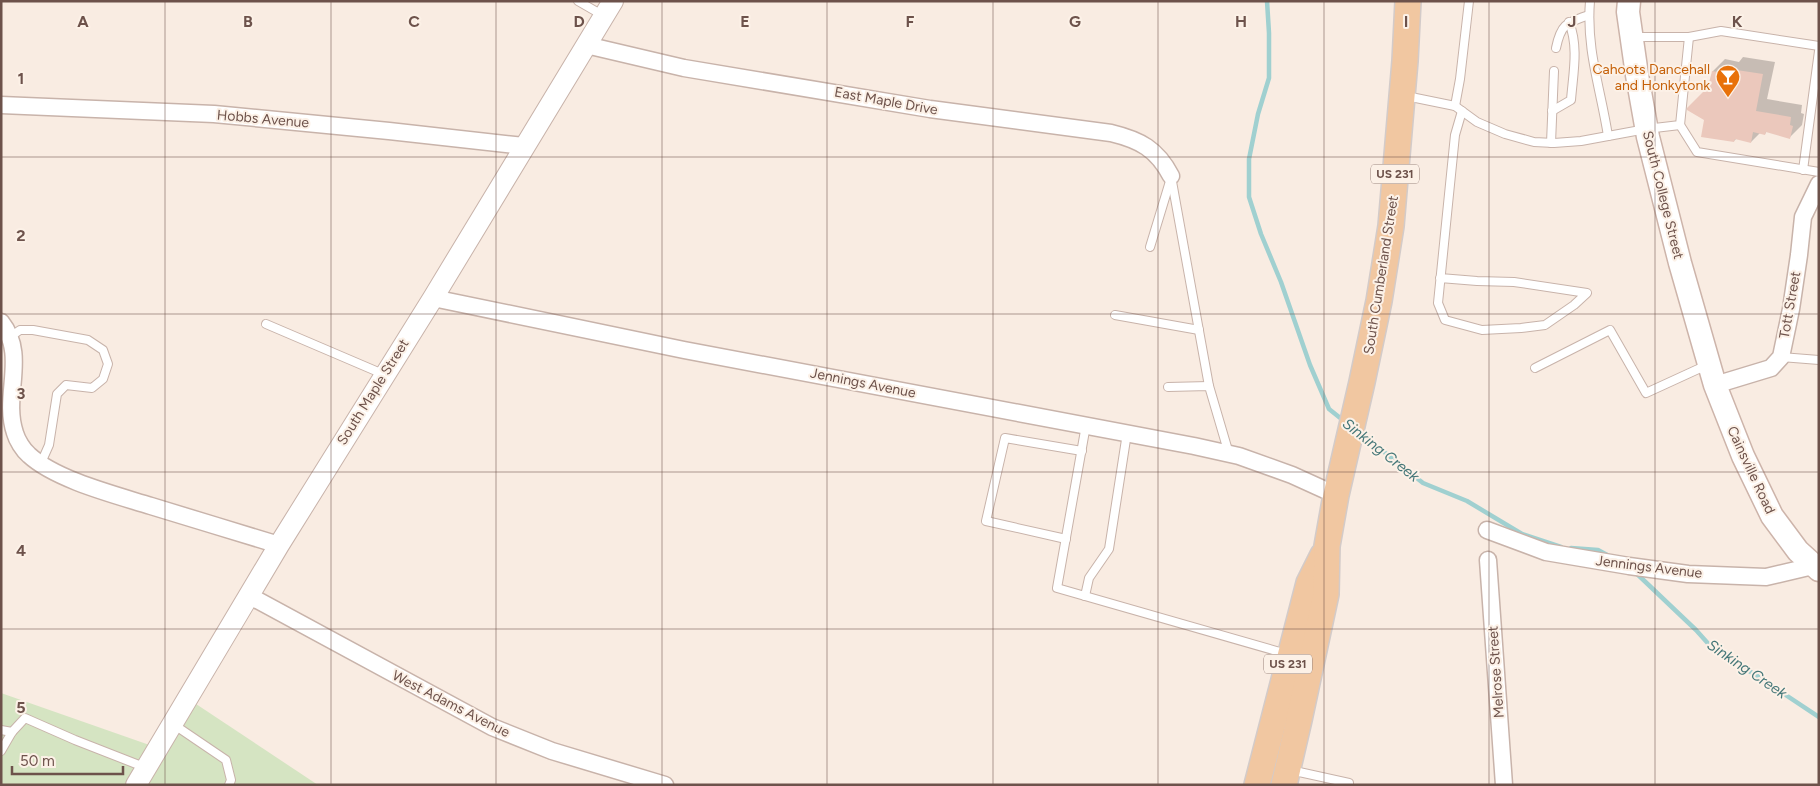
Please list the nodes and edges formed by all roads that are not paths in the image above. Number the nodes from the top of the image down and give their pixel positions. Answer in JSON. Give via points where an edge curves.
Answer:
{"nodes":[{"id":1,"x":578,"y":1,"type":"edge"},
{"id":2,"x":1408,"y":1,"type":"edge"},
{"id":3,"x":1469,"y":1,"type":"edge"},
{"id":4,"x":1590,"y":1,"type":"edge"},
{"id":5,"x":1629,"y":1,"type":"edge"},
{"id":6,"x":608,"y":8,"type":"edge"},
{"id":7,"x":1589,"y":15,"type":"junction"},
{"id":8,"x":1570,"y":22,"type":"junction"},
{"id":9,"x":1632,"y":37,"type":"junction"},
{"id":10,"x":1689,"y":37,"type":"junction"},
{"id":11,"x":586,"y":45,"type":"junction"},
{"id":12,"x":1819,"y":46,"type":"edge"},
{"id":13,"x":1556,"y":48,"type":"dead end"},
{"id":14,"x":1819,"y":51,"type":"edge"},
{"id":15,"x":1554,"y":72,"type":"dead end"},
{"id":16,"x":1402,"y":95,"type":"junction"},
{"id":17,"x":1,"y":105,"type":"edge"},
{"id":18,"x":1455,"y":106,"type":"junction"},
{"id":19,"x":1462,"y":111,"type":"junction"},
{"id":20,"x":1552,"y":111,"type":"junction"},
{"id":21,"x":1680,"y":125,"type":"junction"},
{"id":22,"x":1646,"y":129,"type":"junction"},
{"id":23,"x":1608,"y":136,"type":"junction"},
{"id":24,"x":1550,"y":143,"type":"junction"},
{"id":25,"x":524,"y":146,"type":"junction"},
{"id":26,"x":1803,"y":170,"type":"junction"},
{"id":27,"x":1819,"y":172,"type":"edge"},
{"id":28,"x":1171,"y":176,"type":"junction"},
{"id":29,"x":1819,"y":184,"type":"edge"},
{"id":30,"x":1150,"y":248,"type":"dead end"},
{"id":31,"x":1440,"y":278,"type":"junction"},
{"id":32,"x":433,"y":298,"type":"junction"},
{"id":33,"x":1115,"y":315,"type":"dead end"},
{"id":34,"x":1,"y":322,"type":"edge"},
{"id":35,"x":266,"y":324,"type":"dead end"},
{"id":36,"x":1199,"y":330,"type":"junction"},
{"id":37,"x":10,"y":337,"type":"junction"},
{"id":38,"x":1781,"y":357,"type":"junction"},
{"id":39,"x":1819,"y":360,"type":"edge"},
{"id":40,"x":1535,"y":368,"type":"dead end"},
{"id":41,"x":1712,"y":374,"type":"junction"},
{"id":42,"x":384,"y":375,"type":"junction"},
{"id":43,"x":1209,"y":386,"type":"junction"},
{"id":44,"x":1168,"y":387,"type":"dead end"},
{"id":45,"x":1086,"y":425,"type":"junction"},
{"id":46,"x":1127,"y":433,"type":"junction"},
{"id":47,"x":1082,"y":451,"type":"junction"},
{"id":48,"x":1229,"y":454,"type":"junction"},
{"id":49,"x":41,"y":463,"type":"junction"},
{"id":50,"x":1336,"y":495,"type":"junction"},
{"id":51,"x":1487,"y":530,"type":"dead end"},
{"id":52,"x":1066,"y":539,"type":"junction"},
{"id":53,"x":279,"y":545,"type":"junction"},
{"id":54,"x":1327,"y":546,"type":"junction"},
{"id":55,"x":1488,"y":560,"type":"dead end"},
{"id":56,"x":1816,"y":568,"type":"edge"},
{"id":57,"x":248,"y":595,"type":"junction"},
{"id":58,"x":1086,"y":596,"type":"junction"},
{"id":59,"x":1291,"y":655,"type":"junction"},
{"id":60,"x":172,"y":723,"type":"junction"},
{"id":61,"x":1,"y":730,"type":"edge"},
{"id":62,"x":12,"y":732,"type":"junction"},
{"id":63,"x":1,"y":751,"type":"edge"},
{"id":64,"x":141,"y":776,"type":"edge"},
{"id":65,"x":1286,"y":777,"type":"edge"},
{"id":66,"x":229,"y":785,"type":"edge"},
{"id":67,"x":665,"y":785,"type":"edge"},
{"id":68,"x":1257,"y":785,"type":"edge"},
{"id":69,"x":1349,"y":785,"type":"edge"},
{"id":70,"x":1504,"y":785,"type":"edge"}],
"edges":[{"from":1,"to":6,"type":"lane"},
{"from":2,"to":16,"type":"main road","name":"South Cumberland Street","number":"US 231"},
{"from":3,"to":18,"type":"lane"},
{"from":4,"to":7,"type":"lane"},
{"from":5,"to":9,"type":"main road","name":"South College Street"},
{"from":6,"to":11,"type":"street","name":"South Maple Street"},
{"from":7,"to":8,"type":"lane"},
{"from":7,"to":23,"type":"lane","via":[[1596,79]]},
{"from":8,"to":13,"type":"lane","via":[[1559,32]]},
{"from":8,"to":20,"type":"lane","via":[[1575,52],[1571,100]]},
{"from":9,"to":10,"type":"lane"},
{"from":9,"to":22,"type":"main road","name":"South College Street"},
{"from":10,"to":12,"type":"lane","via":[[1721,31]]},
{"from":10,"to":21,"type":"lane"},
{"from":11,"to":25,"type":"street","name":"South Maple Street"},
{"from":11,"to":28,"type":"street","name":"East Maple Drive","via":[[684,68],[930,109],[1129,137],[1164,162]]},
{"from":14,"to":26,"type":"lane"},
{"from":15,"to":20,"type":"lane"},
{"from":16,"to":18,"type":"lane"},
{"from":16,"to":50,"type":"main road","name":"South Cumberland Street","number":"US 231","via":[[1391,226],[1371,345]]},
{"from":17,"to":25,"type":"street","name":"Hobbs Avenue","via":[[214,114]]},
{"from":18,"to":19,"type":"lane"},
{"from":19,"to":24,"type":"lane","via":[[1477,122],[1505,134]]},
{"from":19,"to":31,"type":"lane","via":[[1456,135]]},
{"from":20,"to":24,"type":"lane"},
{"from":21,"to":22,"type":"lane"},
{"from":21,"to":26,"type":"lane","via":[[1697,152]]},
{"from":22,"to":23,"type":"lane"},
{"from":22,"to":41,"type":"main road","name":"South College Street"},
{"from":23,"to":24,"type":"lane"},
{"from":25,"to":32,"type":"street","name":"South Maple Street"},
{"from":26,"to":27,"type":"lane"},
{"from":28,"to":30,"type":"lane"},
{"from":28,"to":36,"type":"lane"},
{"from":29,"to":38,"type":"street","name":"Tott Street","via":[[1803,216]]},
{"from":31,"to":31,"type":"lane","via":[[1438,303],[1444,320],[1482,330],[1545,325],[1587,293],[1514,282]]},
{"from":32,"to":42,"type":"street","name":"South Maple Street"},
{"from":32,"to":45,"type":"street","name":"Jennings Avenue","via":[[684,350]]},
{"from":33,"to":36,"type":"lane"},
{"from":34,"to":37,"type":"street"},
{"from":35,"to":42,"type":"lane"},
{"from":36,"to":43,"type":"lane"},
{"from":37,"to":49,"type":"street","via":[[15,352],[11,405],[15,433],[28,454]]},
{"from":37,"to":49,"type":"lane","via":[[20,330],[33,330],[88,340],[103,350],[108,364],[103,379],[92,388],[66,385],[57,394],[49,445]]},
{"from":38,"to":39,"type":"lane"},
{"from":38,"to":41,"type":"street","name":"Tott Street","via":[[1771,368]]},
{"from":40,"to":41,"type":"lane","via":[[1610,330],[1646,393]]},
{"from":41,"to":56,"type":"main road","name":"Cainsville Road","via":[[1743,456],[1772,516],[1798,551]]},
{"from":42,"to":53,"type":"street","name":"South Maple Street"},
{"from":43,"to":44,"type":"lane"},
{"from":43,"to":48,"type":"lane"},
{"from":45,"to":46,"type":"street","name":"Jennings Avenue"},
{"from":45,"to":47,"type":"lane"},
{"from":46,"to":48,"type":"street","name":"Jennings Avenue"},
{"from":46,"to":58,"type":"lane","via":[[1109,549],[1089,578]]},
{"from":47,"to":52,"type":"lane"},
{"from":47,"to":52,"type":"lane","via":[[1005,438],[986,521]]},
{"from":48,"to":50,"type":"street","name":"Jennings Avenue","via":[[1292,475]]},
{"from":49,"to":53,"type":"street","via":[[88,486]]},
{"from":50,"to":54,"type":"main road","name":"South Cumberland Street","number":"US 231"},
{"from":51,"to":56,"type":"street","name":"Jennings Avenue","via":[[1546,552],[1688,574],[1766,577]]},
{"from":52,"to":58,"type":"lane","via":[[1057,588]]},
{"from":53,"to":57,"type":"street","name":"South Maple Street"},
{"from":54,"to":59,"type":"main road","name":"South Cumberland Street","number":"US 231","via":[[1309,582]]},
{"from":54,"to":65,"type":"main road","name":"South Cumberland Street","number":"US 231","via":[[1326,594]]},
{"from":55,"to":70,"type":"street","name":"Melrose Street"},
{"from":57,"to":60,"type":"street","name":"South Maple Street"},
{"from":57,"to":67,"type":"street","name":"West Adams Avenue","via":[[492,727],[552,751]]},
{"from":58,"to":59,"type":"lane"},
{"from":59,"to":68,"type":"main road","name":"South Cumberland Street","number":"US 231"},
{"from":60,"to":64,"type":"street","name":"South Maple Street"},
{"from":60,"to":66,"type":"lane","via":[[226,760],[231,780]]},
{"from":61,"to":62,"type":"lane"},
{"from":62,"to":63,"type":"lane"},
{"from":62,"to":64,"type":"lane","via":[[25,718],[75,740]]},
{"from":65,"to":69,"type":"lane"}]}
